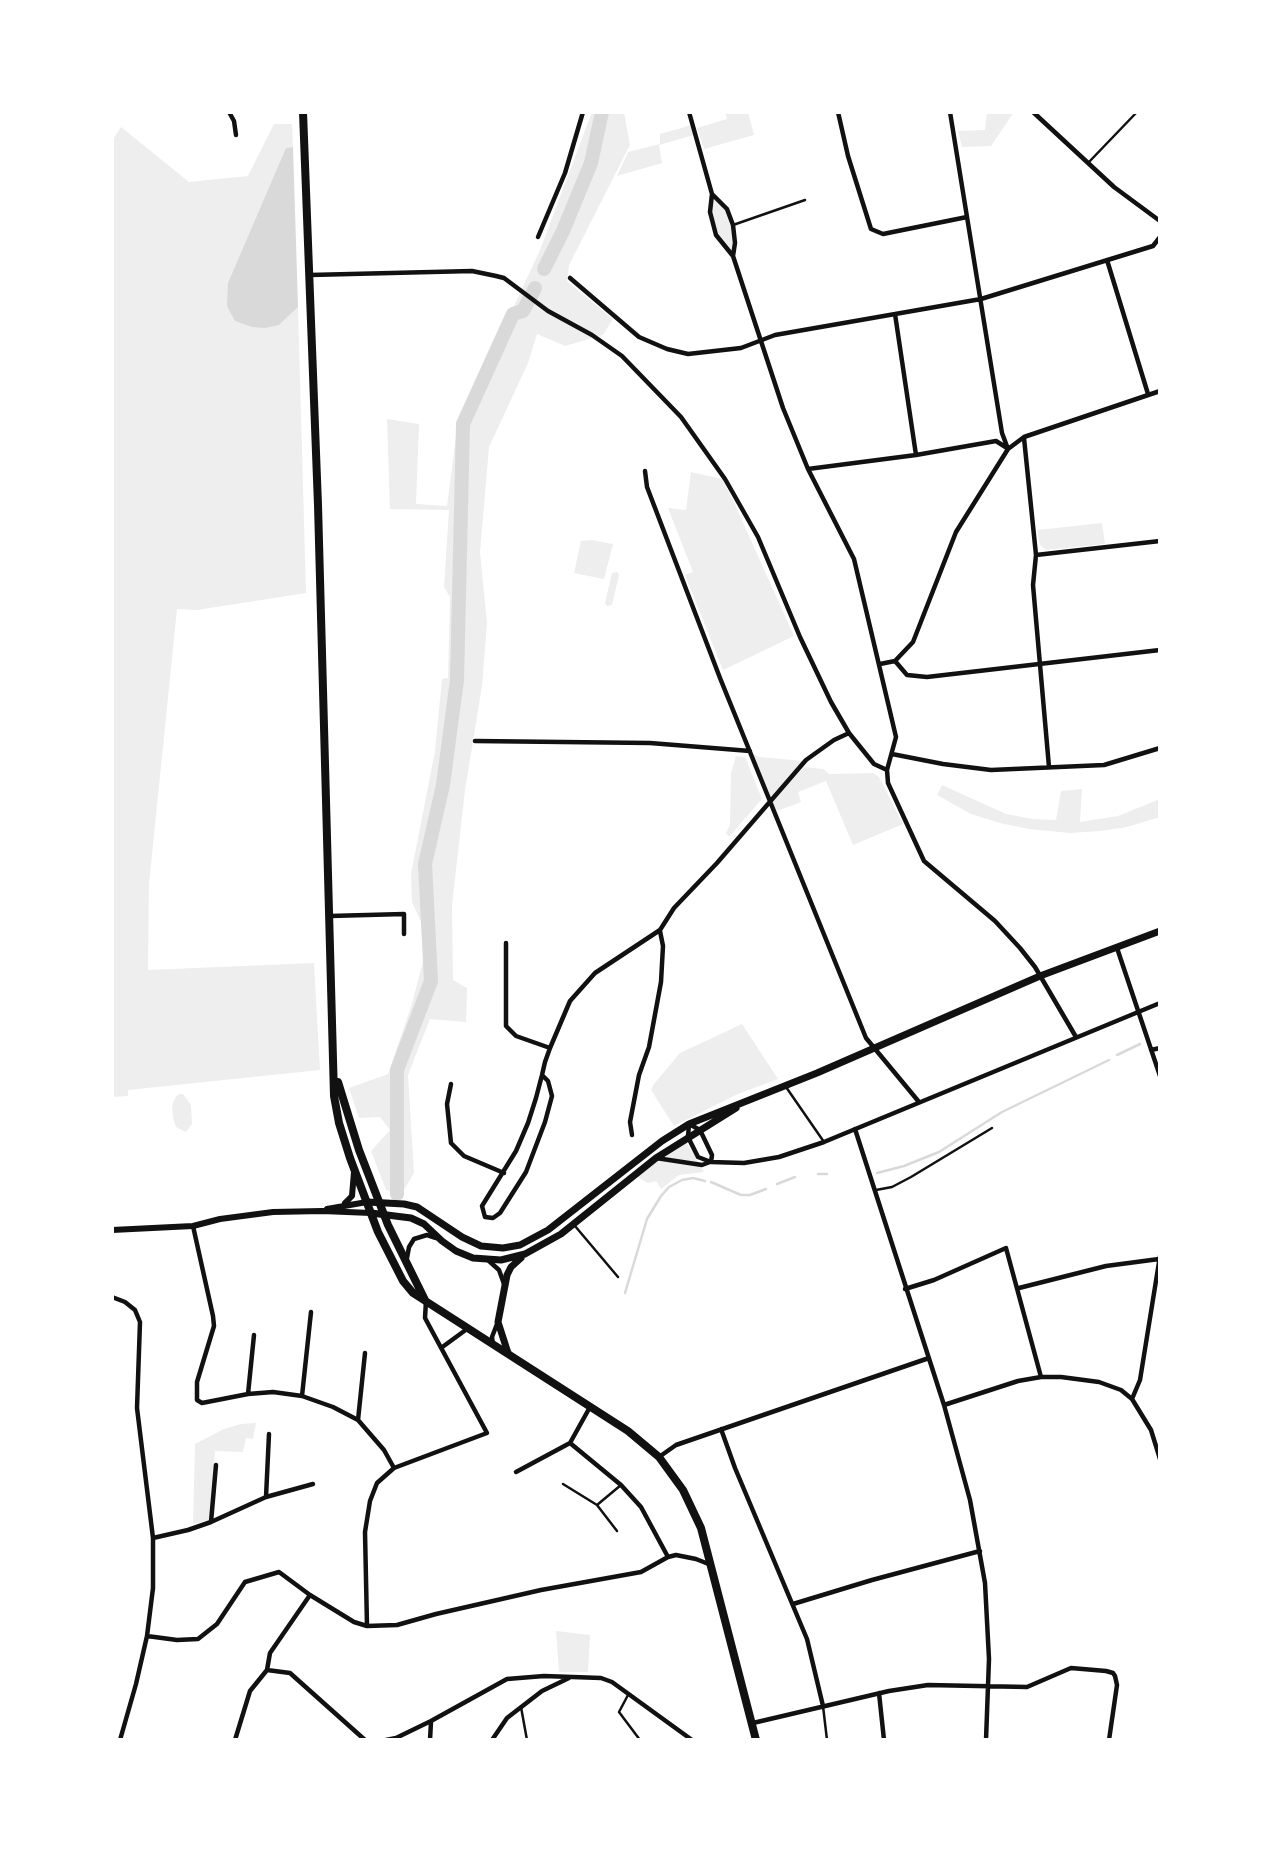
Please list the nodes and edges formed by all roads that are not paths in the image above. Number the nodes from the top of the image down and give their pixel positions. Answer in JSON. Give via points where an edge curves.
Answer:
{"nodes":[{"id":1,"x":229,"y":112,"type":"edge"},
{"id":2,"x":303,"y":112,"type":"edge"},
{"id":3,"x":583,"y":112,"type":"edge"},
{"id":4,"x":689,"y":112,"type":"edge"},
{"id":5,"x":838,"y":112,"type":"edge"},
{"id":6,"x":950,"y":112,"type":"edge"},
{"id":7,"x":1033,"y":112,"type":"edge"},
{"id":8,"x":1137,"y":112,"type":"edge"},
{"id":9,"x":236,"y":135,"type":"dead end"},
{"id":10,"x":1088,"y":163,"type":"junction"},
{"id":11,"x":712,"y":194,"type":"junction"},
{"id":12,"x":805,"y":200,"type":"dead end"},
{"id":13,"x":967,"y":217,"type":"junction"},
{"id":14,"x":1160,"y":221,"type":"edge"},
{"id":15,"x":733,"y":225,"type":"junction"},
{"id":16,"x":538,"y":237,"type":"dead end"},
{"id":17,"x":1160,"y":237,"type":"edge"},
{"id":18,"x":733,"y":256,"type":"junction"},
{"id":19,"x":1107,"y":260,"type":"junction"},
{"id":20,"x":310,"y":275,"type":"junction"},
{"id":21,"x":570,"y":278,"type":"dead end"},
{"id":22,"x":981,"y":299,"type":"junction"},
{"id":23,"x":895,"y":314,"type":"junction"},
{"id":24,"x":761,"y":342,"type":"junction"},
{"id":25,"x":1160,"y":391,"type":"edge"},
{"id":26,"x":1148,"y":394,"type":"junction"},
{"id":27,"x":1024,"y":437,"type":"junction"},
{"id":28,"x":1008,"y":449,"type":"junction"},
{"id":29,"x":916,"y":455,"type":"junction"},
{"id":30,"x":808,"y":469,"type":"junction"},
{"id":31,"x":645,"y":471,"type":"dead end"},
{"id":32,"x":1160,"y":541,"type":"edge"},
{"id":33,"x":1036,"y":555,"type":"junction"},
{"id":34,"x":1160,"y":650,"type":"edge"},
{"id":35,"x":895,"y":661,"type":"junction"},
{"id":36,"x":880,"y":664,"type":"junction"},
{"id":37,"x":1041,"y":665,"type":"junction"},
{"id":38,"x":849,"y":733,"type":"junction"},
{"id":39,"x":475,"y":741,"type":"dead end"},
{"id":40,"x":1160,"y":748,"type":"edge"},
{"id":41,"x":750,"y":751,"type":"junction"},
{"id":42,"x":892,"y":754,"type":"junction"},
{"id":43,"x":1049,"y":767,"type":"junction"},
{"id":44,"x":887,"y":770,"type":"junction"},
{"id":45,"x":770,"y":802,"type":"junction"},
{"id":46,"x":329,"y":916,"type":"junction"},
{"id":47,"x":660,"y":930,"type":"junction"},
{"id":48,"x":1160,"y":931,"type":"edge"},
{"id":49,"x":404,"y":934,"type":"dead end"},
{"id":50,"x":506,"y":943,"type":"dead end"},
{"id":51,"x":1117,"y":947,"type":"junction"},
{"id":52,"x":1040,"y":976,"type":"junction"},
{"id":53,"x":1160,"y":1003,"type":"edge"},
{"id":54,"x":1138,"y":1010,"type":"junction"},
{"id":55,"x":1076,"y":1037,"type":"junction"},
{"id":56,"x":550,"y":1048,"type":"junction"},
{"id":57,"x":1160,"y":1048,"type":"edge"},
{"id":58,"x":873,"y":1049,"type":"junction"},
{"id":59,"x":1152,"y":1050,"type":"junction"},
{"id":60,"x":334,"y":1069,"type":"junction"},
{"id":61,"x":542,"y":1075,"type":"junction"},
{"id":62,"x":1160,"y":1076,"type":"edge"},
{"id":63,"x":451,"y":1084,"type":"dead end"},
{"id":64,"x":785,"y":1086,"type":"junction"},
{"id":65,"x":747,"y":1101,"type":"junction"},
{"id":66,"x":919,"y":1102,"type":"junction"},
{"id":67,"x":690,"y":1124,"type":"junction"},
{"id":68,"x":992,"y":1128,"type":"dead end"},
{"id":69,"x":855,"y":1129,"type":"junction"},
{"id":70,"x":700,"y":1130,"type":"junction"},
{"id":71,"x":632,"y":1135,"type":"dead end"},
{"id":72,"x":688,"y":1137,"type":"junction"},
{"id":73,"x":824,"y":1142,"type":"junction"},
{"id":74,"x":656,"y":1158,"type":"junction"},
{"id":75,"x":711,"y":1162,"type":"junction"},
{"id":76,"x":354,"y":1170,"type":"junction"},
{"id":77,"x":504,"y":1173,"type":"junction"},
{"id":78,"x":876,"y":1190,"type":"junction"},
{"id":79,"x":367,"y":1202,"type":"junction"},
{"id":80,"x":379,"y":1202,"type":"junction"},
{"id":81,"x":343,"y":1205,"type":"junction"},
{"id":82,"x":322,"y":1211,"type":"junction"},
{"id":83,"x":371,"y":1213,"type":"junction"},
{"id":84,"x":383,"y":1214,"type":"junction"},
{"id":85,"x":566,"y":1215,"type":"junction"},
{"id":86,"x":573,"y":1224,"type":"junction"},
{"id":87,"x":193,"y":1226,"type":"junction"},
{"id":88,"x":112,"y":1230,"type":"edge"},
{"id":89,"x":442,"y":1241,"type":"junction"},
{"id":90,"x":525,"y":1254,"type":"junction"},
{"id":91,"x":1160,"y":1257,"type":"edge"},
{"id":92,"x":488,"y":1260,"type":"junction"},
{"id":93,"x":409,"y":1269,"type":"junction"},
{"id":94,"x":618,"y":1277,"type":"dead end"},
{"id":95,"x":504,"y":1284,"type":"junction"},
{"id":96,"x":1019,"y":1288,"type":"junction"},
{"id":97,"x":905,"y":1289,"type":"junction"},
{"id":98,"x":112,"y":1297,"type":"edge"},
{"id":99,"x":426,"y":1300,"type":"junction"},
{"id":100,"x":311,"y":1312,"type":"dead end"},
{"id":101,"x":496,"y":1326,"type":"junction"},
{"id":102,"x":469,"y":1331,"type":"junction"},
{"id":103,"x":254,"y":1335,"type":"dead end"},
{"id":104,"x":493,"y":1346,"type":"junction"},
{"id":105,"x":441,"y":1348,"type":"junction"},
{"id":106,"x":365,"y":1353,"type":"dead end"},
{"id":107,"x":510,"y":1357,"type":"junction"},
{"id":108,"x":929,"y":1358,"type":"junction"},
{"id":109,"x":1041,"y":1377,"type":"junction"},
{"id":110,"x":248,"y":1394,"type":"junction"},
{"id":111,"x":302,"y":1396,"type":"junction"},
{"id":112,"x":1132,"y":1399,"type":"junction"},
{"id":113,"x":944,"y":1405,"type":"junction"},
{"id":114,"x":590,"y":1406,"type":"junction"},
{"id":115,"x":358,"y":1420,"type":"junction"},
{"id":116,"x":724,"y":1428,"type":"junction"},
{"id":117,"x":269,"y":1434,"type":"dead end"},
{"id":118,"x":570,"y":1443,"type":"junction"},
{"id":119,"x":659,"y":1457,"type":"junction"},
{"id":120,"x":1160,"y":1459,"type":"edge"},
{"id":121,"x":216,"y":1465,"type":"dead end"},
{"id":122,"x":394,"y":1468,"type":"junction"},
{"id":123,"x":516,"y":1472,"type":"dead end"},
{"id":124,"x":313,"y":1484,"type":"dead end"},
{"id":125,"x":562,"y":1484,"type":"dead end"},
{"id":126,"x":621,"y":1485,"type":"junction"},
{"id":127,"x":266,"y":1497,"type":"junction"},
{"id":128,"x":597,"y":1506,"type":"junction"},
{"id":129,"x":211,"y":1522,"type":"junction"},
{"id":130,"x":617,"y":1531,"type":"dead end"},
{"id":131,"x":153,"y":1538,"type":"junction"},
{"id":132,"x":980,"y":1552,"type":"junction"},
{"id":133,"x":668,"y":1557,"type":"junction"},
{"id":134,"x":711,"y":1566,"type":"junction"},
{"id":135,"x":310,"y":1595,"type":"junction"},
{"id":136,"x":793,"y":1604,"type":"junction"},
{"id":137,"x":367,"y":1626,"type":"junction"},
{"id":138,"x":146,"y":1636,"type":"junction"},
{"id":139,"x":267,"y":1670,"type":"junction"},
{"id":140,"x":544,"y":1676,"type":"junction"},
{"id":141,"x":569,"y":1678,"type":"junction"},
{"id":142,"x":989,"y":1686,"type":"junction"},
{"id":143,"x":546,"y":1689,"type":"junction"},
{"id":144,"x":879,"y":1693,"type":"junction"},
{"id":145,"x":628,"y":1695,"type":"junction"},
{"id":146,"x":823,"y":1706,"type":"junction"},
{"id":147,"x":521,"y":1707,"type":"junction"},
{"id":148,"x":431,"y":1721,"type":"junction"},
{"id":149,"x":752,"y":1723,"type":"junction"},
{"id":150,"x":120,"y":1740,"type":"edge"},
{"id":151,"x":235,"y":1740,"type":"edge"},
{"id":152,"x":365,"y":1740,"type":"edge"},
{"id":153,"x":386,"y":1740,"type":"edge"},
{"id":154,"x":429,"y":1740,"type":"edge"},
{"id":155,"x":492,"y":1740,"type":"edge"},
{"id":156,"x":527,"y":1740,"type":"edge"},
{"id":157,"x":640,"y":1740,"type":"edge"},
{"id":158,"x":692,"y":1740,"type":"edge"},
{"id":159,"x":756,"y":1740,"type":"edge"},
{"id":160,"x":827,"y":1740,"type":"edge"},
{"id":161,"x":884,"y":1740,"type":"edge"},
{"id":162,"x":986,"y":1740,"type":"edge"},
{"id":163,"x":1109,"y":1740,"type":"edge"}],
"edges":[{"from":1,"to":9,"type":"street"},
{"from":2,"to":20,"type":"main road"},
{"from":3,"to":16,"type":"street","via":[[565,173]]},
{"from":4,"to":11,"type":"street"},
{"from":5,"to":13,"type":"street","via":[[871,229],[883,234]]},
{"from":6,"to":13,"type":"street"},
{"from":7,"to":10,"type":"street"},
{"from":8,"to":10,"type":"lane"},
{"from":10,"to":14,"type":"street"},
{"from":11,"to":15,"type":"street","via":[[727,209]]},
{"from":11,"to":18,"type":"street","via":[[713,225]]},
{"from":12,"to":15,"type":"lane"},
{"from":13,"to":22,"type":"street"},
{"from":15,"to":18,"type":"street"},
{"from":17,"to":19,"type":"street","via":[[1153,246]]},
{"from":18,"to":24,"type":"street"},
{"from":19,"to":22,"type":"street"},
{"from":19,"to":26,"type":"street"},
{"from":20,"to":38,"type":"street","via":[[472,271],[504,278],[622,356],[681,417],[719,470],[758,537],[800,637]]},
{"from":20,"to":46,"type":"main road"},
{"from":21,"to":24,"type":"street","via":[[639,337],[667,349],[688,354]]},
{"from":22,"to":23,"type":"street"},
{"from":22,"to":28,"type":"street"},
{"from":23,"to":24,"type":"street","via":[[775,335]]},
{"from":23,"to":29,"type":"street"},
{"from":24,"to":30,"type":"street"},
{"from":25,"to":26,"type":"street"},
{"from":26,"to":27,"type":"street"},
{"from":27,"to":28,"type":"street"},
{"from":27,"to":33,"type":"street"},
{"from":28,"to":29,"type":"street","via":[[996,441]]},
{"from":28,"to":35,"type":"street","via":[[956,532],[913,642]]},
{"from":29,"to":30,"type":"street"},
{"from":30,"to":36,"type":"street","via":[[854,559]]},
{"from":31,"to":41,"type":"street","via":[[652,500]]},
{"from":32,"to":33,"type":"street"},
{"from":33,"to":37,"type":"street","via":[[1033,585]]},
{"from":34,"to":37,"type":"street"},
{"from":35,"to":36,"type":"street"},
{"from":35,"to":37,"type":"street","via":[[907,675],[926,677]]},
{"from":36,"to":42,"type":"street","via":[[896,737]]},
{"from":37,"to":43,"type":"street"},
{"from":38,"to":44,"type":"street","via":[[874,764]]},
{"from":38,"to":45,"type":"street","via":[[806,760]]},
{"from":39,"to":41,"type":"street","via":[[650,743]]},
{"from":40,"to":43,"type":"street","via":[[1104,765]]},
{"from":41,"to":45,"type":"street"},
{"from":42,"to":43,"type":"street","via":[[991,770]]},
{"from":42,"to":44,"type":"street"},
{"from":44,"to":52,"type":"street","via":[[888,783],[924,861],[1008,934]]},
{"from":45,"to":47,"type":"street","via":[[674,908]]},
{"from":45,"to":58,"type":"street"},
{"from":46,"to":49,"type":"street","via":[[404,914]]},
{"from":46,"to":60,"type":"main road"},
{"from":47,"to":56,"type":"street","via":[[588,980],[570,1001]]},
{"from":47,"to":71,"type":"street","via":[[661,982],[630,1122]]},
{"from":48,"to":51,"type":"main road"},
{"from":50,"to":56,"type":"street","via":[[506,1026],[516,1036]]},
{"from":51,"to":52,"type":"main road"},
{"from":51,"to":54,"type":"street"},
{"from":52,"to":55,"type":"street"},
{"from":52,"to":58,"type":"main road"},
{"from":53,"to":54,"type":"street"},
{"from":54,"to":55,"type":"street"},
{"from":54,"to":59,"type":"street"},
{"from":55,"to":66,"type":"street"},
{"from":56,"to":61,"type":"street"},
{"from":57,"to":59,"type":"street"},
{"from":58,"to":64,"type":"main road"},
{"from":58,"to":66,"type":"street"},
{"from":59,"to":62,"type":"street"},
{"from":60,"to":76,"type":"main road","via":[[339,1123]]},
{"from":60,"to":80,"type":"main road"},
{"from":61,"to":77,"type":"street","via":[[528,1123]]},
{"from":61,"to":77,"type":"street","via":[[552,1096],[526,1172],[500,1213],[485,1217],[482,1206]]},
{"from":63,"to":77,"type":"street","via":[[447,1104],[450,1143],[464,1156]]},
{"from":64,"to":65,"type":"main road"},
{"from":64,"to":73,"type":"lane"},
{"from":65,"to":67,"type":"main road"},
{"from":65,"to":70,"type":"main road"},
{"from":66,"to":69,"type":"street"},
{"from":67,"to":70,"type":"street"},
{"from":67,"to":72,"type":"street"},
{"from":67,"to":85,"type":"main road"},
{"from":68,"to":78,"type":"lane","via":[[911,1177]]},
{"from":69,"to":73,"type":"street"},
{"from":69,"to":78,"type":"street"},
{"from":70,"to":72,"type":"main road"},
{"from":70,"to":75,"type":"street"},
{"from":72,"to":74,"type":"main road"},
{"from":72,"to":75,"type":"street","via":[[698,1157]]},
{"from":73,"to":75,"type":"street","via":[[744,1164]]},
{"from":74,"to":75,"type":"street","via":[[702,1165]]},
{"from":74,"to":86,"type":"main road"},
{"from":76,"to":79,"type":"main road"},
{"from":76,"to":81,"type":"street","via":[[352,1196]]},
{"from":78,"to":97,"type":"street"},
{"from":79,"to":80,"type":"main road"},
{"from":79,"to":81,"type":"street"},
{"from":79,"to":83,"type":"main road"},
{"from":80,"to":84,"type":"main road"},
{"from":80,"to":85,"type":"main road","via":[[417,1207],[470,1242],[492,1247],[534,1240]]},
{"from":81,"to":82,"type":"street"},
{"from":82,"to":83,"type":"street"},
{"from":82,"to":87,"type":"street","via":[[244,1215]]},
{"from":83,"to":84,"type":"main road"},
{"from":83,"to":99,"type":"main road","via":[[403,1281]]},
{"from":84,"to":89,"type":"main road","via":[[411,1218]]},
{"from":84,"to":93,"type":"main road"},
{"from":85,"to":86,"type":"street"},
{"from":86,"to":90,"type":"main road"},
{"from":86,"to":94,"type":"lane"},
{"from":87,"to":88,"type":"street"},
{"from":87,"to":110,"type":"street","via":[[214,1326],[197,1382],[197,1400],[202,1403]]},
{"from":89,"to":92,"type":"main road","via":[[473,1258]]},
{"from":89,"to":93,"type":"street","via":[[427,1235],[414,1239]]},
{"from":90,"to":92,"type":"main road"},
{"from":90,"to":95,"type":"main road","via":[[511,1267]]},
{"from":91,"to":96,"type":"street"},
{"from":91,"to":112,"type":"street","via":[[1140,1380]]},
{"from":92,"to":95,"type":"street","via":[[499,1270]]},
{"from":93,"to":99,"type":"main road"},
{"from":95,"to":101,"type":"main road"},
{"from":96,"to":97,"type":"street","via":[[1006,1248]]},
{"from":96,"to":109,"type":"street"},
{"from":97,"to":108,"type":"street"},
{"from":98,"to":131,"type":"street","via":[[135,1310],[140,1322],[137,1408]]},
{"from":99,"to":102,"type":"main road"},
{"from":99,"to":105,"type":"street","via":[[425,1318]]},
{"from":100,"to":111,"type":"street"},
{"from":101,"to":102,"type":"street","via":[[481,1333]]},
{"from":101,"to":104,"type":"street"},
{"from":101,"to":107,"type":"main road"},
{"from":102,"to":104,"type":"main road"},
{"from":102,"to":105,"type":"street"},
{"from":103,"to":110,"type":"street"},
{"from":104,"to":107,"type":"main road"},
{"from":105,"to":122,"type":"street","via":[[487,1433]]},
{"from":106,"to":115,"type":"street"},
{"from":107,"to":114,"type":"main road"},
{"from":108,"to":113,"type":"street"},
{"from":108,"to":116,"type":"street"},
{"from":109,"to":112,"type":"street","via":[[1090,1380],[1121,1390]]},
{"from":109,"to":113,"type":"street"},
{"from":110,"to":111,"type":"street"},
{"from":111,"to":115,"type":"street"},
{"from":112,"to":120,"type":"street","via":[[1147,1422]]},
{"from":113,"to":132,"type":"street"},
{"from":114,"to":118,"type":"street"},
{"from":114,"to":119,"type":"main road"},
{"from":115,"to":122,"type":"street"},
{"from":116,"to":119,"type":"street","via":[[676,1445]]},
{"from":116,"to":136,"type":"street","via":[[735,1468]]},
{"from":117,"to":127,"type":"street"},
{"from":118,"to":123,"type":"street"},
{"from":118,"to":126,"type":"street"},
{"from":119,"to":134,"type":"main road","via":[[692,1506]]},
{"from":121,"to":129,"type":"street"},
{"from":122,"to":137,"type":"street","via":[[373,1493],[365,1532]]},
{"from":124,"to":127,"type":"street"},
{"from":125,"to":128,"type":"lane"},
{"from":126,"to":128,"type":"lane"},
{"from":126,"to":133,"type":"street","via":[[640,1507]]},
{"from":127,"to":129,"type":"street"},
{"from":128,"to":130,"type":"lane"},
{"from":129,"to":131,"type":"street"},
{"from":131,"to":138,"type":"street","via":[[153,1588]]},
{"from":132,"to":136,"type":"street"},
{"from":132,"to":142,"type":"street"},
{"from":133,"to":134,"type":"street","via":[[685,1556]]},
{"from":133,"to":137,"type":"street","via":[[641,1572],[541,1590],[397,1625]]},
{"from":134,"to":149,"type":"main road"},
{"from":135,"to":137,"type":"street"},
{"from":135,"to":138,"type":"street","via":[[279,1572],[245,1581],[217,1624],[198,1639]]},
{"from":135,"to":139,"type":"street","via":[[270,1653]]},
{"from":136,"to":146,"type":"street","via":[[807,1639]]},
{"from":138,"to":150,"type":"street"},
{"from":139,"to":151,"type":"street","via":[[250,1691]]},
{"from":139,"to":152,"type":"street","via":[[290,1673]]},
{"from":140,"to":141,"type":"street"},
{"from":140,"to":143,"type":"street"},
{"from":140,"to":148,"type":"street","via":[[507,1679]]},
{"from":141,"to":143,"type":"street"},
{"from":141,"to":145,"type":"street","via":[[601,1678]]},
{"from":142,"to":144,"type":"street","via":[[928,1685]]},
{"from":142,"to":162,"type":"street"},
{"from":142,"to":163,"type":"street","via":[[1027,1687],[1071,1668],[1113,1672],[1117,1685]]},
{"from":143,"to":147,"type":"street"},
{"from":144,"to":146,"type":"street"},
{"from":144,"to":161,"type":"street"},
{"from":145,"to":157,"type":"lane","via":[[619,1712]]},
{"from":145,"to":158,"type":"street"},
{"from":146,"to":149,"type":"street"},
{"from":146,"to":160,"type":"lane"},
{"from":147,"to":155,"type":"street"},
{"from":147,"to":156,"type":"lane"},
{"from":148,"to":153,"type":"street"},
{"from":148,"to":154,"type":"street"},
{"from":149,"to":159,"type":"main road"}]}
